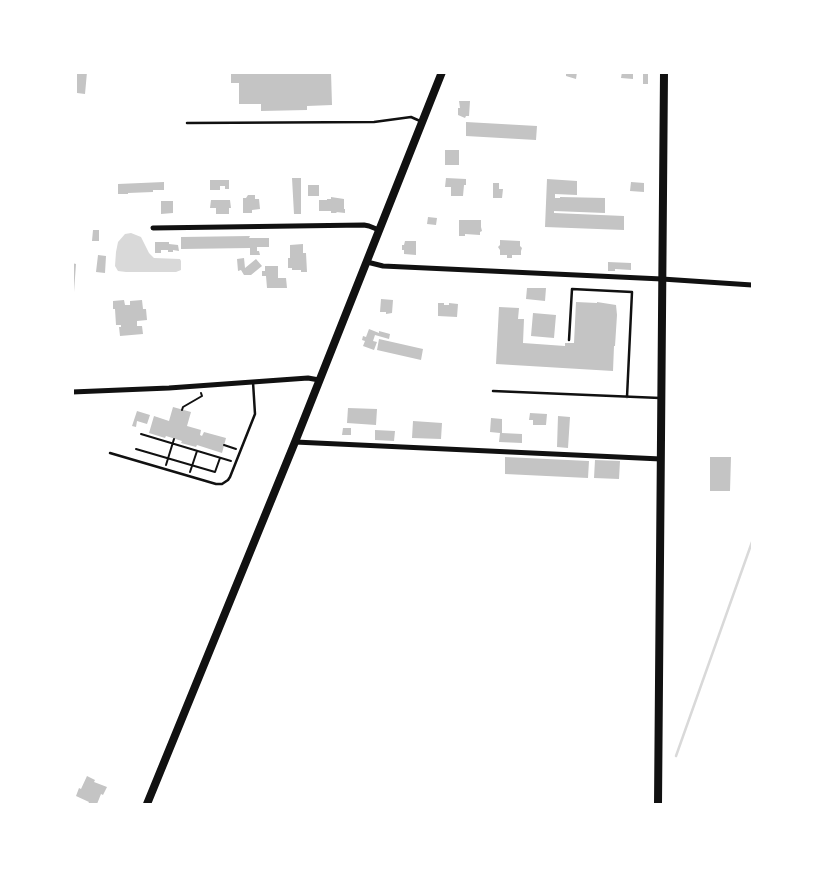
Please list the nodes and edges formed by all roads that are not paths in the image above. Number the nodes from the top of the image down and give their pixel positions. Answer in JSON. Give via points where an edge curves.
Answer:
{"nodes":[{"id":1,"x":442,"y":72,"type":"edge"},
{"id":2,"x":664,"y":72,"type":"edge"},
{"id":3,"x":422,"y":121,"type":"junction"},
{"id":4,"x":187,"y":123,"type":"dead end"},
{"id":5,"x":153,"y":228,"type":"dead end"},
{"id":6,"x":379,"y":230,"type":"junction"},
{"id":7,"x":366,"y":262,"type":"junction"},
{"id":8,"x":662,"y":279,"type":"junction"},
{"id":9,"x":752,"y":285,"type":"edge"},
{"id":10,"x":569,"y":340,"type":"dead end"},
{"id":11,"x":319,"y":380,"type":"junction"},
{"id":12,"x":253,"y":382,"type":"junction"},
{"id":13,"x":493,"y":391,"type":"dead end"},
{"id":14,"x":72,"y":392,"type":"edge"},
{"id":15,"x":627,"y":397,"type":"junction"},
{"id":16,"x":661,"y":398,"type":"junction"},
{"id":17,"x":294,"y":442,"type":"junction"},
{"id":18,"x":110,"y":453,"type":"dead end"},
{"id":19,"x":661,"y":459,"type":"junction"},
{"id":20,"x":147,"y":804,"type":"edge"},
{"id":21,"x":658,"y":804,"type":"edge"}],
"edges":[{"from":1,"to":3,"type":"main road"},
{"from":2,"to":8,"type":"main road"},
{"from":3,"to":4,"type":"lane","via":[[411,117],[374,122]]},
{"from":3,"to":6,"type":"main road"},
{"from":5,"to":6,"type":"street","via":[[368,225]]},
{"from":6,"to":7,"type":"main road"},
{"from":7,"to":8,"type":"street","via":[[383,266]]},
{"from":7,"to":11,"type":"main road"},
{"from":8,"to":9,"type":"street"},
{"from":8,"to":16,"type":"main road"},
{"from":10,"to":15,"type":"lane","via":[[572,288],[632,292]]},
{"from":11,"to":12,"type":"street"},
{"from":11,"to":17,"type":"main road"},
{"from":12,"to":14,"type":"street"},
{"from":12,"to":18,"type":"lane","via":[[255,414],[228,480],[222,484]]},
{"from":13,"to":15,"type":"lane"},
{"from":15,"to":16,"type":"lane"},
{"from":16,"to":19,"type":"main road"},
{"from":17,"to":19,"type":"street"},
{"from":17,"to":20,"type":"main road"},
{"from":19,"to":21,"type":"main road"}]}
